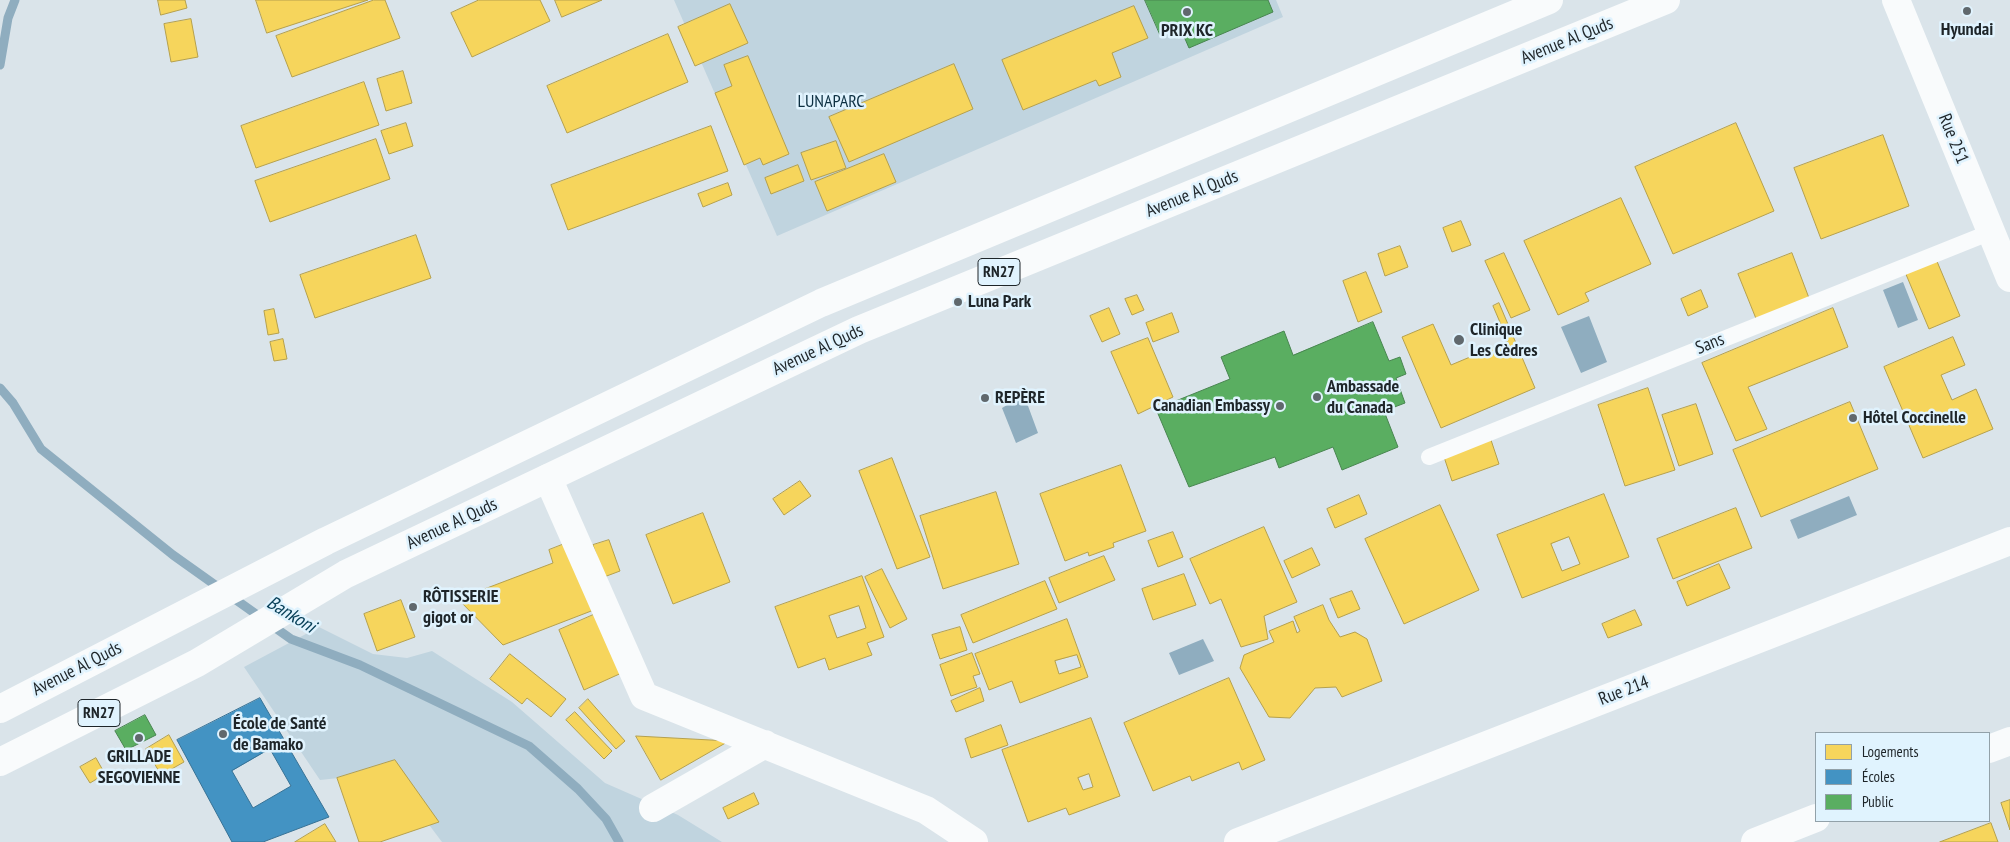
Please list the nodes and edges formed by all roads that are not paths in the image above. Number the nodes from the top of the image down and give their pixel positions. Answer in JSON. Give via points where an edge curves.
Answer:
{"nodes":[{"id":1,"x":1549,"y":0,"type":"edge"},
{"id":2,"x":1666,"y":0,"type":"edge"},
{"id":3,"x":1896,"y":0,"type":"edge"},
{"id":4,"x":1991,"y":232,"type":"junction"},
{"id":5,"x":2010,"y":278,"type":"edge"},
{"id":6,"x":1429,"y":457,"type":"dead end"},
{"id":7,"x":548,"y":478,"type":"junction"},
{"id":8,"x":2010,"y":541,"type":"edge"},
{"id":9,"x":0,"y":709,"type":"edge"},
{"id":10,"x":2010,"y":741,"type":"edge"},
{"id":11,"x":764,"y":744,"type":"junction"},
{"id":12,"x":1990,"y":749,"type":"edge"},
{"id":13,"x":0,"y":762,"type":"edge"},
{"id":14,"x":653,"y":808,"type":"dead end"},
{"id":15,"x":1815,"y":818,"type":"edge"},
{"id":16,"x":974,"y":842,"type":"edge"},
{"id":17,"x":1238,"y":842,"type":"edge"},
{"id":18,"x":1755,"y":842,"type":"edge"}],
"edges":[{"from":1,"to":9,"type":"main road","name":"Avenue Al Quds","number":"RN27","via":[[821,303],[326,541]]},
{"from":2,"to":7,"type":"main road","name":"Avenue Al Quds","number":"RN27","via":[[859,330]]},
{"from":3,"to":4,"type":"main road","name":"Rue 251"},
{"from":4,"to":5,"type":"main road","name":"Rue 251"},
{"from":4,"to":6,"type":"lane","name":"Sans"},
{"from":7,"to":11,"type":"main road","via":[[644,696]]},
{"from":7,"to":13,"type":"main road","name":"Avenue Al Quds","number":"RN27","via":[[346,574],[197,663]]},
{"from":8,"to":17,"type":"main road","name":"Rue 214"},
{"from":10,"to":12,"type":"main road"},
{"from":11,"to":14,"type":"main road"},
{"from":11,"to":16,"type":"main road","via":[[926,810]]},
{"from":15,"to":18,"type":"main road"}]}
